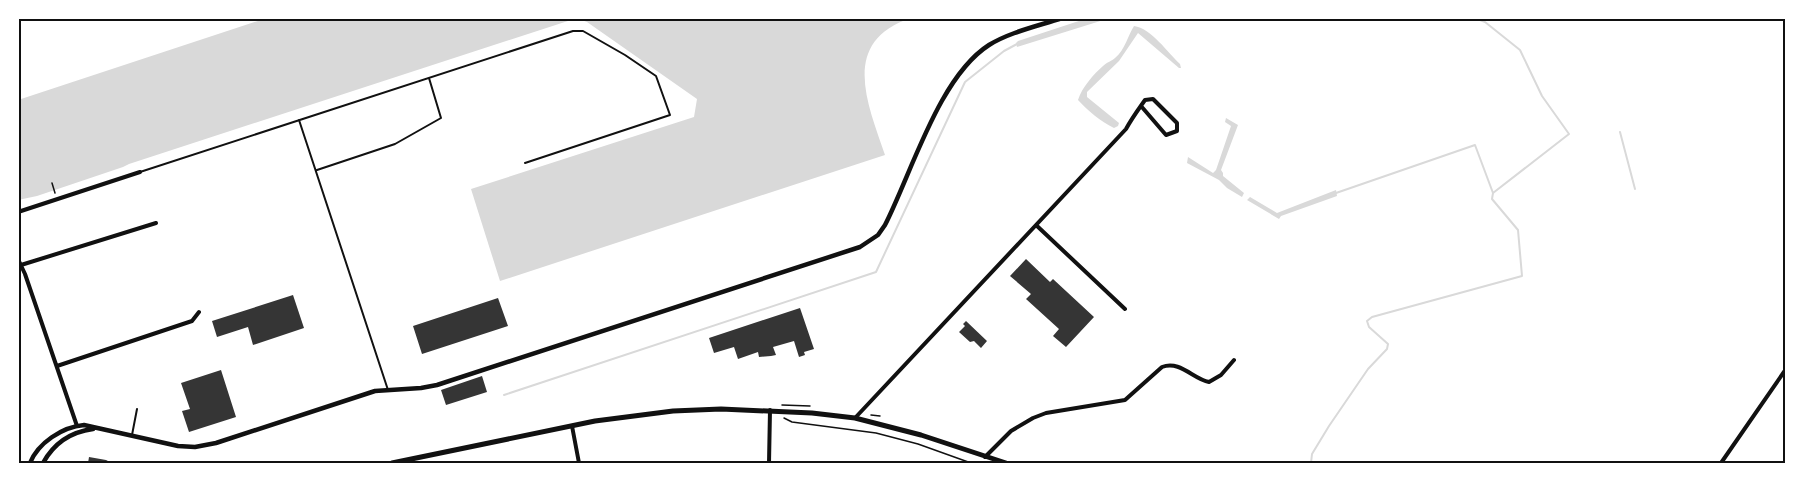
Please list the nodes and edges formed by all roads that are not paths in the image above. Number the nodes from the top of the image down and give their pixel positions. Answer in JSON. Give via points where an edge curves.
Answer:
{"nodes":[{"id":1,"x":1062,"y":18,"type":"edge"},
{"id":2,"x":429,"y":78,"type":"junction"},
{"id":3,"x":1141,"y":106,"type":"junction"},
{"id":4,"x":299,"y":120,"type":"junction"},
{"id":5,"x":525,"y":163,"type":"dead end"},
{"id":6,"x":316,"y":170,"type":"junction"},
{"id":7,"x":140,"y":172,"type":"joint"},
{"id":8,"x":18,"y":212,"type":"edge"},
{"id":9,"x":156,"y":223,"type":"dead end"},
{"id":10,"x":1036,"y":225,"type":"junction"},
{"id":11,"x":18,"y":259,"type":"edge"},
{"id":12,"x":21,"y":266,"type":"junction"},
{"id":13,"x":1125,"y":309,"type":"dead end"},
{"id":14,"x":199,"y":312,"type":"dead end"},
{"id":15,"x":1234,"y":360,"type":"dead end"},
{"id":16,"x":57,"y":366,"type":"junction"},
{"id":17,"x":1786,"y":369,"type":"edge"},
{"id":18,"x":388,"y":390,"type":"junction"},
{"id":19,"x":137,"y":409,"type":"dead end"},
{"id":20,"x":770,"y":410,"type":"junction"},
{"id":21,"x":855,"y":418,"type":"junction"},
{"id":22,"x":572,"y":426,"type":"junction"},
{"id":23,"x":78,"y":429,"type":"junction"},
{"id":24,"x":132,"y":436,"type":"junction"},
{"id":25,"x":985,"y":457,"type":"junction"},
{"id":26,"x":30,"y":463,"type":"edge"},
{"id":27,"x":43,"y":463,"type":"edge"},
{"id":28,"x":392,"y":463,"type":"edge"},
{"id":29,"x":579,"y":463,"type":"edge"},
{"id":30,"x":769,"y":463,"type":"edge"},
{"id":31,"x":1006,"y":463,"type":"edge"},
{"id":32,"x":1721,"y":463,"type":"edge"}],
"edges":[{"from":1,"to":18,"type":"street","via":[[989,45],[956,76],[885,225],[870,241],[437,385]]},
{"from":2,"to":4,"type":"lane"},
{"from":2,"to":5,"type":"lane","via":[[573,31],[583,31],[656,76],[670,115]]},
{"from":2,"to":6,"type":"lane","via":[[441,118],[395,144]]},
{"from":3,"to":3,"type":"street","via":[[1166,135],[1177,131],[1177,123],[1153,99],[1145,100]]},
{"from":3,"to":10,"type":"street","via":[[1126,129]]},
{"from":4,"to":6,"type":"lane"},
{"from":4,"to":7,"type":"lane"},
{"from":6,"to":18,"type":"lane"},
{"from":7,"to":8,"type":"street"},
{"from":9,"to":12,"type":"street"},
{"from":10,"to":13,"type":"street"},
{"from":10,"to":21,"type":"street"},
{"from":11,"to":12,"type":"street"},
{"from":12,"to":16,"type":"street"},
{"from":14,"to":16,"type":"street","via":[[192,321]]},
{"from":15,"to":25,"type":"street","via":[[1209,382],[1176,365],[1162,367],[1125,400],[1033,418],[1011,431]]},
{"from":16,"to":23,"type":"street"},
{"from":17,"to":32,"type":"street"},
{"from":18,"to":24,"type":"street","via":[[206,446],[186,447]]},
{"from":19,"to":24,"type":"lane"},
{"from":20,"to":21,"type":"main road"},
{"from":20,"to":22,"type":"main road","via":[[673,411]]},
{"from":20,"to":30,"type":"street"},
{"from":21,"to":25,"type":"main road"},
{"from":22,"to":28,"type":"main road"},
{"from":22,"to":29,"type":"street"},
{"from":23,"to":24,"type":"street","via":[[84,425]]},
{"from":23,"to":26,"type":"street","via":[[61,432],[41,446]]},
{"from":23,"to":27,"type":"street","via":[[53,448]]},
{"from":25,"to":31,"type":"main road"}]}
